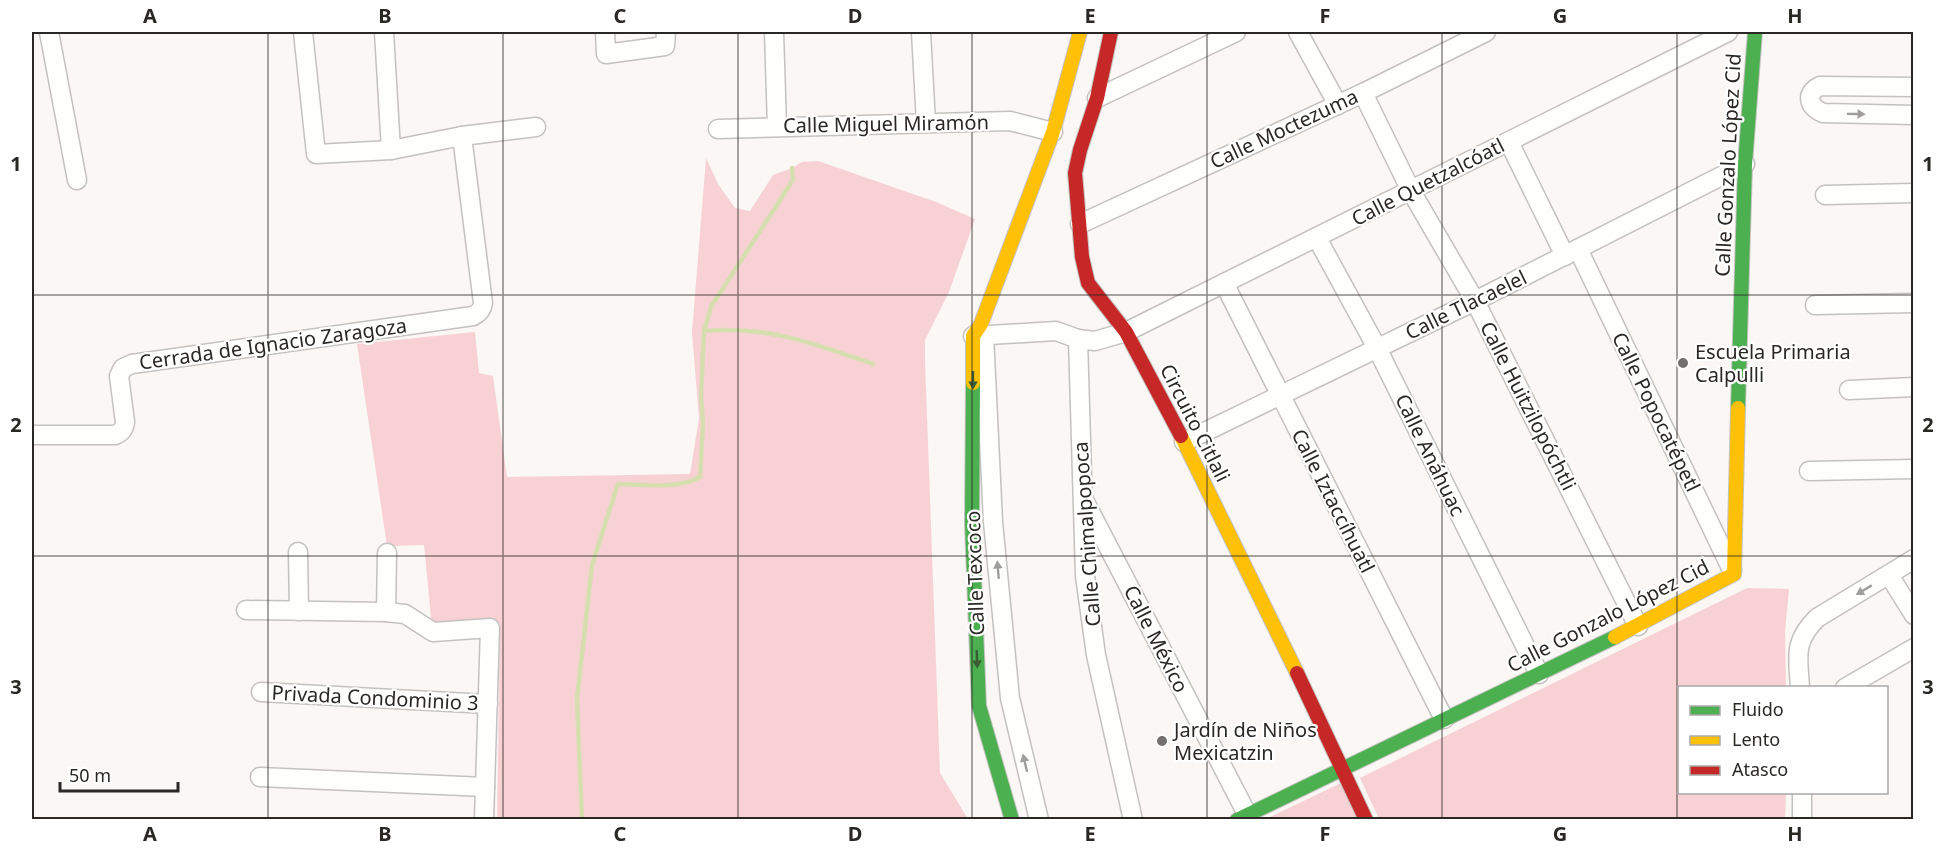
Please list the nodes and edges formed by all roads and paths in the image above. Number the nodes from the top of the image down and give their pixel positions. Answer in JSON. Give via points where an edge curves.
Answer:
{"nodes":[{"id":1,"x":49,"y":32,"type":"edge"},
{"id":2,"x":303,"y":32,"type":"edge"},
{"id":3,"x":384,"y":32,"type":"edge"},
{"id":4,"x":605,"y":32,"type":"edge"},
{"id":5,"x":774,"y":32,"type":"edge"},
{"id":6,"x":921,"y":32,"type":"edge"},
{"id":7,"x":1080,"y":32,"type":"edge"},
{"id":8,"x":1111,"y":32,"type":"edge"},
{"id":9,"x":1236,"y":32,"type":"edge"},
{"id":10,"x":1298,"y":32,"type":"edge"},
{"id":11,"x":1486,"y":32,"type":"edge"},
{"id":12,"x":1728,"y":32,"type":"edge"},
{"id":13,"x":1755,"y":32,"type":"edge"},
{"id":14,"x":666,"y":38,"type":"edge"},
{"id":15,"x":1914,"y":87,"type":"edge"},
{"id":16,"x":1363,"y":93,"type":"junction"},
{"id":17,"x":1097,"y":98,"type":"junction"},
{"id":18,"x":1338,"y":105,"type":"junction"},
{"id":19,"x":1914,"y":115,"type":"edge"},
{"id":20,"x":926,"y":123,"type":"junction"},
{"id":21,"x":536,"y":127,"type":"dead end"},
{"id":22,"x":777,"y":127,"type":"junction"},
{"id":23,"x":718,"y":129,"type":"dead end"},
{"id":24,"x":1053,"y":132,"type":"junction"},
{"id":25,"x":462,"y":136,"type":"junction"},
{"id":26,"x":1509,"y":142,"type":"junction"},
{"id":27,"x":391,"y":150,"type":"junction"},
{"id":28,"x":1744,"y":164,"type":"junction"},
{"id":29,"x":77,"y":180,"type":"dead end"},
{"id":30,"x":1411,"y":191,"type":"junction"},
{"id":31,"x":1914,"y":193,"type":"edge"},
{"id":32,"x":1825,"y":195,"type":"dead end"},
{"id":33,"x":1080,"y":224,"type":"junction"},
{"id":34,"x":1317,"y":238,"type":"junction"},
{"id":35,"x":1571,"y":253,"type":"junction"},
{"id":36,"x":1224,"y":283,"type":"junction"},
{"id":37,"x":1475,"y":301,"type":"junction"},
{"id":38,"x":1914,"y":303,"type":"edge"},
{"id":39,"x":1815,"y":305,"type":"dead end"},
{"id":40,"x":980,"y":332,"type":"junction"},
{"id":41,"x":1126,"y":332,"type":"junction"},
{"id":42,"x":1078,"y":339,"type":"junction"},
{"id":43,"x":1377,"y":348,"type":"junction"},
{"id":44,"x":1914,"y":387,"type":"edge"},
{"id":45,"x":1849,"y":390,"type":"dead end"},
{"id":46,"x":1280,"y":396,"type":"junction"},
{"id":47,"x":32,"y":435,"type":"edge"},
{"id":48,"x":1184,"y":442,"type":"junction"},
{"id":49,"x":1914,"y":470,"type":"edge"},
{"id":50,"x":1809,"y":471,"type":"dead end"},
{"id":51,"x":1082,"y":496,"type":"junction"},
{"id":52,"x":298,"y":552,"type":"dead end"},
{"id":53,"x":387,"y":553,"type":"dead end"},
{"id":54,"x":1914,"y":559,"type":"edge"},
{"id":55,"x":1734,"y":574,"type":"junction"},
{"id":56,"x":1889,"y":575,"type":"junction"},
{"id":57,"x":246,"y":610,"type":"dead end"},
{"id":58,"x":300,"y":611,"type":"junction"},
{"id":59,"x":386,"y":612,"type":"junction"},
{"id":60,"x":1914,"y":615,"type":"edge"},
{"id":61,"x":1638,"y":626,"type":"junction"},
{"id":62,"x":1914,"y":648,"type":"edge"},
{"id":63,"x":1539,"y":674,"type":"junction"},
{"id":64,"x":1800,"y":686,"type":"edge"},
{"id":65,"x":1847,"y":686,"type":"edge"},
{"id":66,"x":261,"y":692,"type":"dead end"},
{"id":67,"x":488,"y":704,"type":"junction"},
{"id":68,"x":1444,"y":719,"type":"junction"},
{"id":69,"x":1343,"y":768,"type":"junction"},
{"id":70,"x":260,"y":777,"type":"dead end"},
{"id":71,"x":485,"y":787,"type":"junction"},
{"id":72,"x":1802,"y":794,"type":"edge"},
{"id":73,"x":1242,"y":817,"type":"edge"},
{"id":74,"x":484,"y":819,"type":"edge"},
{"id":75,"x":1012,"y":819,"type":"edge"},
{"id":76,"x":1039,"y":819,"type":"edge"},
{"id":77,"x":1133,"y":819,"type":"edge"},
{"id":78,"x":1366,"y":819,"type":"edge"},
{"id":79,"x":1802,"y":819,"type":"edge"}],
"edges":[{"from":1,"to":29,"type":"street"},
{"from":2,"to":27,"type":"street","via":[[316,154]]},
{"from":3,"to":27,"type":"street"},
{"from":4,"to":14,"type":"street","via":[[606,54]]},
{"from":5,"to":22,"type":"street"},
{"from":6,"to":20,"type":"street"},
{"from":7,"to":24,"type":"street","name":"Calle Texcoco"},
{"from":8,"to":17,"type":"street","name":"Circuito Citlali"},
{"from":9,"to":17,"type":"street"},
{"from":10,"to":18,"type":"street"},
{"from":11,"to":16,"type":"street","name":"Calle Moctezuma"},
{"from":12,"to":26,"type":"street","name":"Calle Quetzalcóatl"},
{"from":13,"to":28,"type":"street","name":"Calle Gonzalo López Cid"},
{"from":15,"to":19,"type":"street","one_way":true,"via":[[1820,86],[1809,96],[1815,110],[1823,113]]},
{"from":16,"to":18,"type":"street","name":"Calle Moctezuma"},
{"from":16,"to":30,"type":"street","name":"Calle Huitzilopóchtli"},
{"from":17,"to":33,"type":"street","name":"Circuito Citlali","via":[[1075,173]]},
{"from":18,"to":33,"type":"street","name":"Calle Moctezuma"},
{"from":20,"to":22,"type":"street","name":"Calle Miguel Miramón"},
{"from":20,"to":24,"type":"street","name":"Calle Miguel Miramón","via":[[1010,121]]},
{"from":21,"to":25,"type":"street"},
{"from":22,"to":23,"type":"street","name":"Calle Miguel Miramón"},
{"from":24,"to":40,"type":"street","name":"Calle Texcoco"},
{"from":25,"to":27,"type":"street"},
{"from":25,"to":47,"type":"street","name":"Cerrada de Ignacio Zaragoza","via":[[483,303],[473,316],[132,364],[123,368],[119,376],[125,422],[120,433]]},
{"from":26,"to":30,"type":"street","name":"Calle Quetzalcóatl"},
{"from":26,"to":35,"type":"street","name":"Calle Popocatépetl"},
{"from":28,"to":35,"type":"street","name":"Calle Tlacaelel"},
{"from":28,"to":55,"type":"street","name":"Calle Gonzalo López Cid"},
{"from":30,"to":34,"type":"street","name":"Calle Quetzalcóatl"},
{"from":30,"to":37,"type":"street","name":"Calle Huitzilopóchtli"},
{"from":31,"to":32,"type":"street"},
{"from":33,"to":41,"type":"street","name":"Circuito Citlali","via":[[1088,283]]},
{"from":34,"to":36,"type":"street","name":"Calle Quetzalcóatl"},
{"from":34,"to":43,"type":"street","name":"Calle Anáhuac"},
{"from":35,"to":37,"type":"street","name":"Calle Tlacaelel"},
{"from":35,"to":55,"type":"street","name":"Calle Popocatépetl"},
{"from":36,"to":41,"type":"street","name":"Calle Quetzalcóatl"},
{"from":36,"to":46,"type":"street","name":"Calle Iztaccíhuatl"},
{"from":37,"to":43,"type":"street","name":"Calle Tlacaelel"},
{"from":37,"to":61,"type":"street","name":"Calle Huitzilopóchtli"},
{"from":38,"to":39,"type":"street"},
{"from":40,"to":42,"type":"street","via":[[1056,331]]},
{"from":40,"to":75,"type":"street","name":"Calle Texcoco","one_way":true,"via":[[972,524],[979,706]]},
{"from":76,"to":40,"type":"street","name":"Calle Texcoco","one_way":true,"via":[[1010,698]]},
{"from":41,"to":42,"type":"street","name":"Calle Quetzalcóatl","via":[[1095,341]]},
{"from":41,"to":48,"type":"street","name":"Circuito Citlali"},
{"from":42,"to":51,"type":"street","name":"Calle Chimalpopoca"},
{"from":43,"to":46,"type":"street","name":"Calle Tlacaelel"},
{"from":43,"to":63,"type":"street","name":"Calle Anáhuac"},
{"from":44,"to":45,"type":"street"},
{"from":46,"to":48,"type":"street","name":"Calle Tlacaelel"},
{"from":46,"to":68,"type":"street","name":"Calle Iztaccíhuatl"},
{"from":48,"to":69,"type":"street","name":"Circuito Citlali"},
{"from":49,"to":50,"type":"street"},
{"from":51,"to":73,"type":"street","name":"Calle México"},
{"from":51,"to":77,"type":"street","name":"Calle Chimalpopoca","via":[[1085,576],[1095,655]]},
{"from":52,"to":58,"type":"street"},
{"from":53,"to":59,"type":"street"},
{"from":54,"to":56,"type":"street"},
{"from":55,"to":61,"type":"street","name":"Calle Gonzalo López Cid"},
{"from":56,"to":60,"type":"street"},
{"from":56,"to":64,"type":"street","one_way":true,"via":[[1808,627],[1799,644]]},
{"from":57,"to":58,"type":"street"},
{"from":58,"to":59,"type":"street"},
{"from":59,"to":67,"type":"street","via":[[405,614],[433,632],[490,628]]},
{"from":61,"to":63,"type":"street","name":"Calle Gonzalo López Cid"},
{"from":62,"to":65,"type":"street"},
{"from":63,"to":68,"type":"street","name":"Calle Gonzalo López Cid"},
{"from":66,"to":67,"type":"street","name":"Privada Condominio 3"},
{"from":67,"to":71,"type":"street"},
{"from":68,"to":69,"type":"street","name":"Calle Gonzalo López Cid"},
{"from":69,"to":73,"type":"street","name":"Calle Gonzalo López Cid"},
{"from":69,"to":78,"type":"street","name":"Circuito Citlali"},
{"from":70,"to":71,"type":"street"},
{"from":71,"to":74,"type":"street"},
{"from":72,"to":79,"type":"street"}]}
